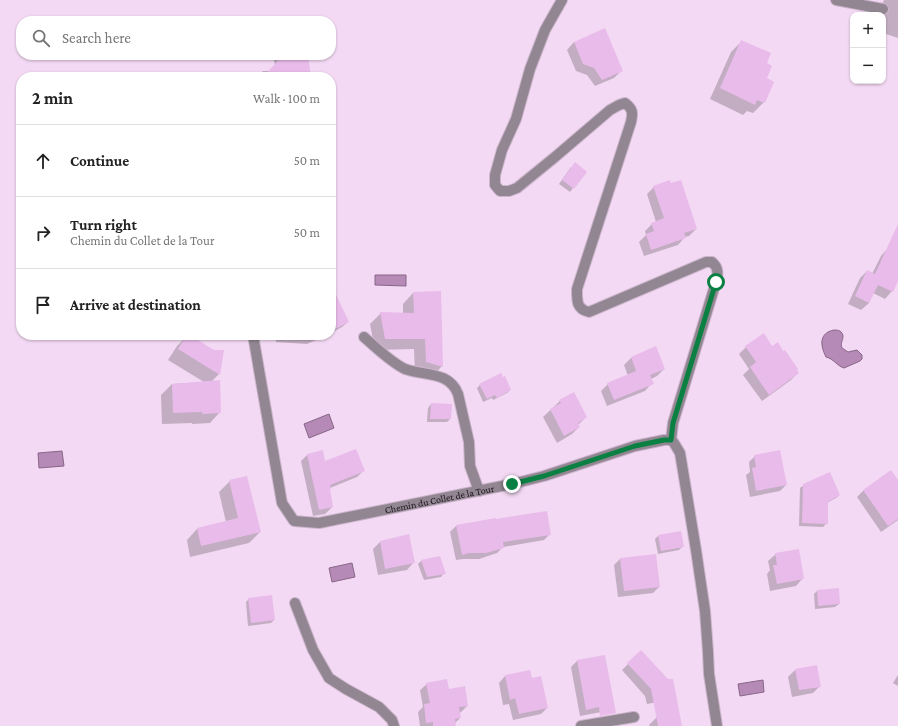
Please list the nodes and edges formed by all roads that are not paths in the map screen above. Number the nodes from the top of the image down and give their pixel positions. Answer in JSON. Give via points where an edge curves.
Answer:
{"nodes":[{"id":1,"x":562,"y":0,"type":"edge"},
{"id":2,"x":836,"y":0,"type":"edge"},
{"id":3,"x":883,"y":9,"type":"dead end"},
{"id":4,"x":364,"y":337,"type":"dead end"},
{"id":5,"x":254,"y":340,"type":"edge"},
{"id":6,"x":671,"y":440,"type":"junction"},
{"id":7,"x":479,"y":491,"type":"junction"},
{"id":8,"x":295,"y":603,"type":"dead end"},
{"id":9,"x":634,"y":717,"type":"dead end"},
{"id":10,"x":394,"y":726,"type":"edge"},
{"id":11,"x":581,"y":726,"type":"edge"},
{"id":12,"x":717,"y":726,"type":"edge"}],
"edges":[{"from":1,"to":6,"type":"street","via":[[545,30],[516,119],[502,150],[494,185],[500,192],[517,188],[610,110],[625,103],[630,106],[633,114],[631,122],[577,289],[577,298],[578,306],[589,312],[706,262],[715,265],[718,272],[716,282],[673,423]]},
{"from":2,"to":3,"type":"street"},
{"from":4,"to":7,"type":"street","via":[[405,369],[437,376],[455,387],[469,442],[470,466]]},
{"from":5,"to":7,"type":"street","name":"Chemin du Collet de la Tour","via":[[282,503],[294,521],[319,523]]},
{"from":6,"to":7,"type":"street","name":"Chemin du Collet de la Tour","via":[[635,446],[544,476]]},
{"from":6,"to":12,"type":"street","via":[[680,453],[696,550]]},
{"from":8,"to":10,"type":"street","via":[[313,650],[329,678],[379,707],[392,720]]},
{"from":9,"to":11,"type":"street"}]}
